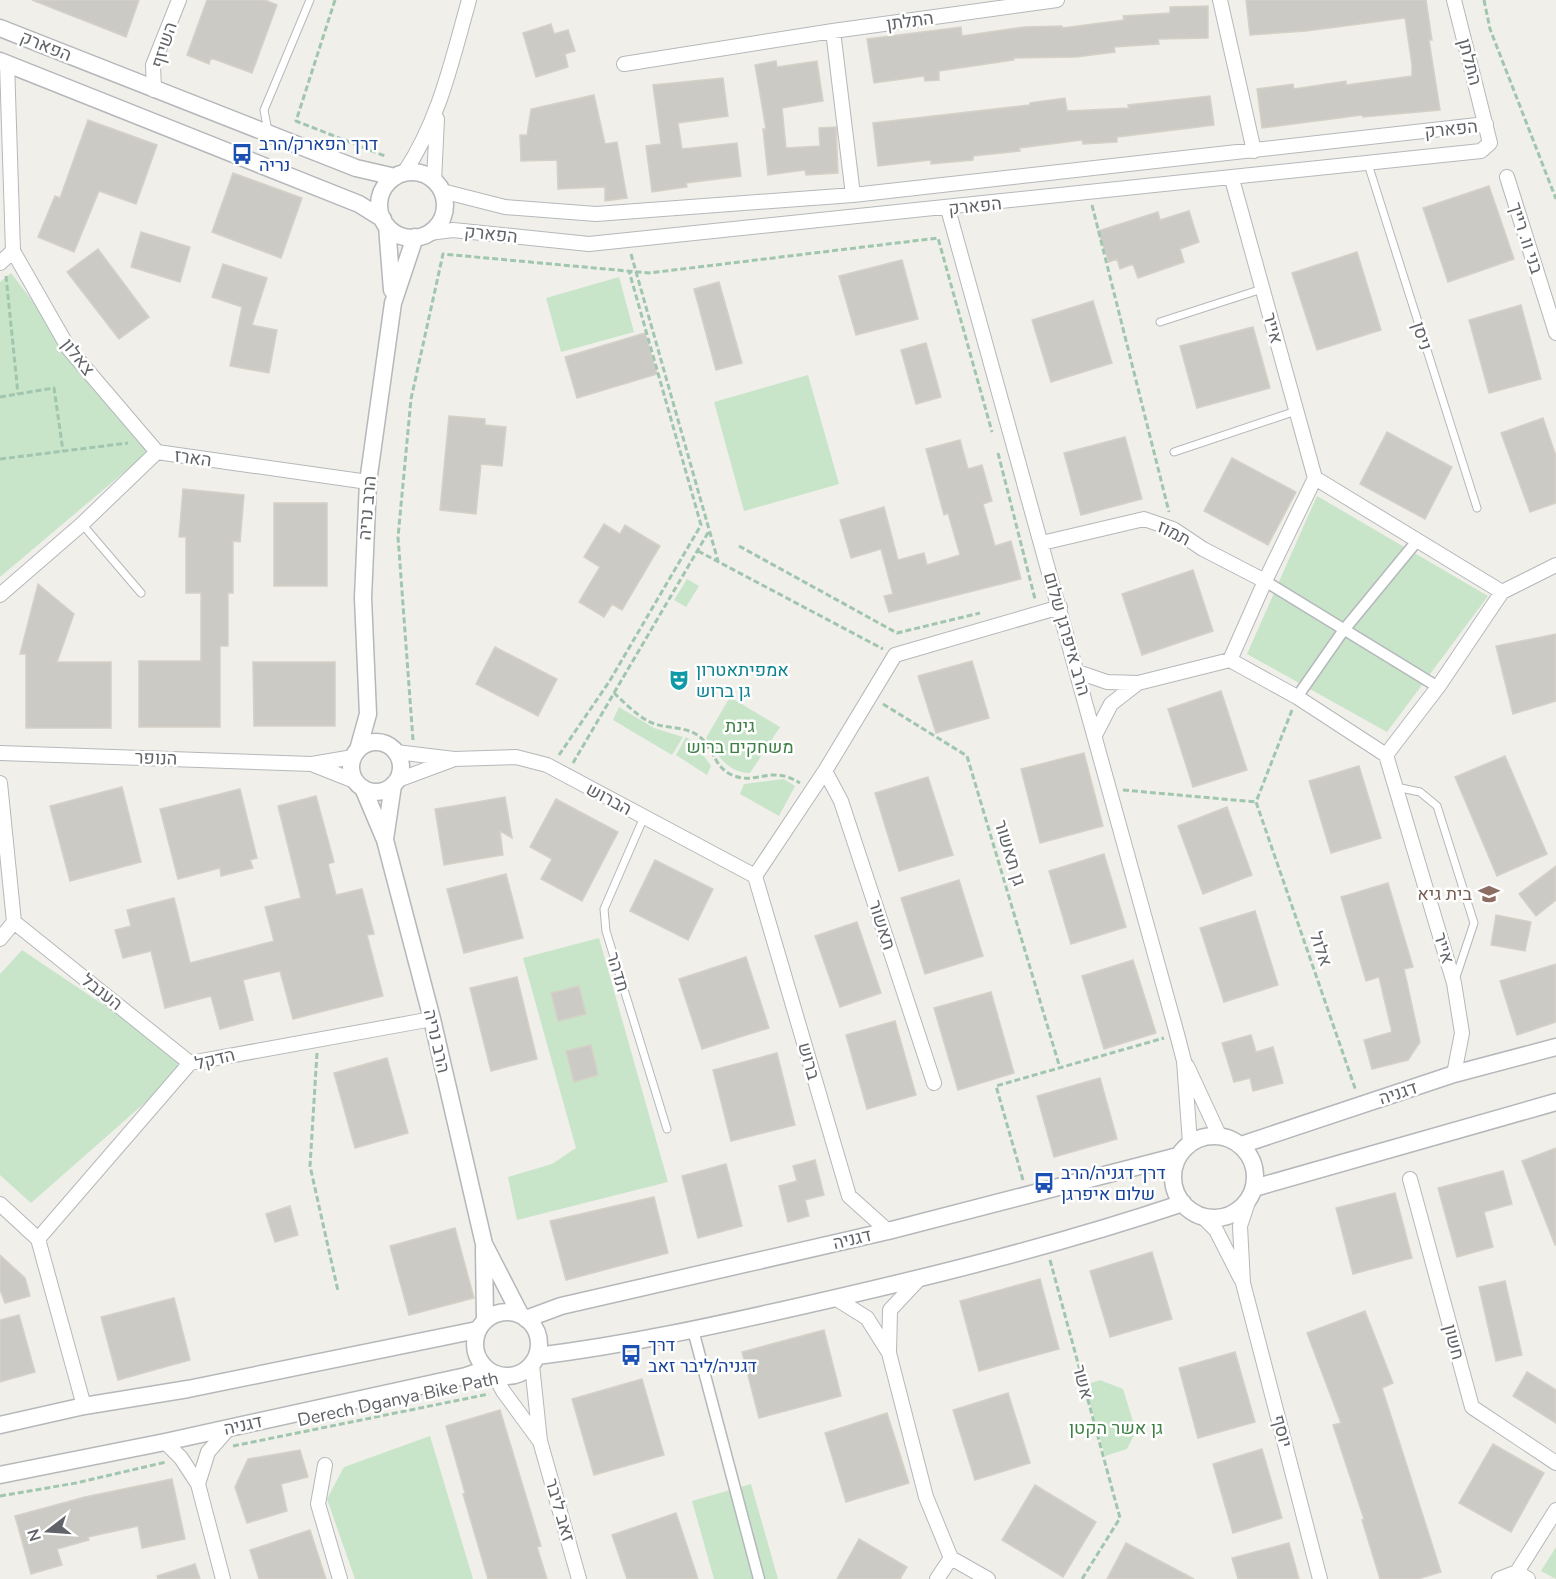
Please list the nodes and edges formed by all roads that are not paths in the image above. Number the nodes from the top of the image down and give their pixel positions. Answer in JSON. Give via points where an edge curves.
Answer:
{"nodes":[{"id":1,"x":179,"y":0,"type":"edge"},
{"id":2,"x":310,"y":0,"type":"edge"},
{"id":3,"x":469,"y":0,"type":"edge"},
{"id":4,"x":1057,"y":0,"type":"edge"},
{"id":5,"x":1220,"y":0,"type":"edge"},
{"id":6,"x":1454,"y":0,"type":"edge"},
{"id":7,"x":0,"y":28,"type":"edge"},
{"id":8,"x":834,"y":31,"type":"junction"},
{"id":9,"x":3,"y":62,"type":"edge"},
{"id":10,"x":624,"y":64,"type":"dead end"},
{"id":11,"x":154,"y":90,"type":"junction"},
{"id":12,"x":438,"y":108,"type":"junction"},
{"id":13,"x":1486,"y":124,"type":"junction"},
{"id":14,"x":268,"y":134,"type":"junction"},
{"id":15,"x":1254,"y":151,"type":"junction"},
{"id":16,"x":1368,"y":164,"type":"junction"},
{"id":17,"x":399,"y":175,"type":"junction"},
{"id":18,"x":1506,"y":177,"type":"dead end"},
{"id":19,"x":1232,"y":179,"type":"junction"},
{"id":20,"x":438,"y":186,"type":"junction"},
{"id":21,"x":853,"y":195,"type":"junction"},
{"id":22,"x":948,"y":209,"type":"junction"},
{"id":23,"x":385,"y":223,"type":"junction"},
{"id":24,"x":422,"y":235,"type":"junction"},
{"id":25,"x":6,"y":258,"type":"edge"},
{"id":26,"x":1262,"y":289,"type":"junction"},
{"id":27,"x":393,"y":303,"type":"junction"},
{"id":28,"x":1160,"y":322,"type":"dead end"},
{"id":29,"x":1556,"y":333,"type":"edge"},
{"id":30,"x":1296,"y":411,"type":"junction"},
{"id":31,"x":157,"y":452,"type":"junction"},
{"id":32,"x":1174,"y":452,"type":"dead end"},
{"id":33,"x":1315,"y":478,"type":"junction"},
{"id":34,"x":368,"y":482,"type":"junction"},
{"id":35,"x":1477,"y":508,"type":"dead end"},
{"id":36,"x":82,"y":524,"type":"junction"},
{"id":37,"x":1417,"y":541,"type":"junction"},
{"id":38,"x":1042,"y":543,"type":"junction"},
{"id":39,"x":1556,"y":565,"type":"edge"},
{"id":40,"x":1265,"y":581,"type":"junction"},
{"id":41,"x":1502,"y":592,"type":"junction"},
{"id":42,"x":141,"y":593,"type":"dead end"},
{"id":43,"x":0,"y":595,"type":"edge"},
{"id":44,"x":1060,"y":607,"type":"junction"},
{"id":45,"x":1343,"y":631,"type":"junction"},
{"id":46,"x":1230,"y":660,"type":"junction"},
{"id":47,"x":1078,"y":672,"type":"junction"},
{"id":48,"x":1138,"y":683,"type":"junction"},
{"id":49,"x":1438,"y":687,"type":"junction"},
{"id":50,"x":1297,"y":698,"type":"junction"},
{"id":51,"x":368,"y":714,"type":"junction"},
{"id":52,"x":1095,"y":735,"type":"junction"},
{"id":53,"x":391,"y":748,"type":"junction"},
{"id":54,"x":0,"y":753,"type":"edge"},
{"id":55,"x":356,"y":754,"type":"junction"},
{"id":56,"x":1386,"y":755,"type":"junction"},
{"id":57,"x":454,"y":759,"type":"junction"},
{"id":58,"x":312,"y":764,"type":"junction"},
{"id":59,"x":825,"y":771,"type":"junction"},
{"id":60,"x":395,"y":782,"type":"junction"},
{"id":61,"x":0,"y":783,"type":"edge"},
{"id":62,"x":360,"y":785,"type":"junction"},
{"id":63,"x":1396,"y":787,"type":"junction"},
{"id":64,"x":644,"y":817,"type":"junction"},
{"id":65,"x":385,"y":840,"type":"junction"},
{"id":66,"x":755,"y":876,"type":"junction"},
{"id":67,"x":14,"y":922,"type":"junction"},
{"id":68,"x":0,"y":939,"type":"edge"},
{"id":69,"x":1454,"y":983,"type":"junction"},
{"id":70,"x":432,"y":1019,"type":"junction"},
{"id":71,"x":1556,"y":1047,"type":"edge"},
{"id":72,"x":1184,"y":1061,"type":"junction"},
{"id":73,"x":190,"y":1063,"type":"junction"},
{"id":74,"x":1454,"y":1074,"type":"junction"},
{"id":75,"x":934,"y":1083,"type":"dead end"},
{"id":76,"x":1553,"y":1107,"type":"edge"},
{"id":77,"x":667,"y":1130,"type":"dead end"},
{"id":78,"x":1219,"y":1135,"type":"junction"},
{"id":79,"x":1190,"y":1143,"type":"junction"},
{"id":80,"x":1241,"y":1145,"type":"junction"},
{"id":81,"x":1178,"y":1156,"type":"junction"},
{"id":82,"x":1410,"y":1179,"type":"dead end"},
{"id":83,"x":1252,"y":1194,"type":"junction"},
{"id":84,"x":1183,"y":1203,"type":"junction"},
{"id":85,"x":0,"y":1204,"type":"edge"},
{"id":86,"x":1203,"y":1217,"type":"junction"},
{"id":87,"x":888,"y":1231,"type":"junction"},
{"id":88,"x":38,"y":1239,"type":"junction"},
{"id":89,"x":484,"y":1244,"type":"junction"},
{"id":90,"x":920,"y":1278,"type":"junction"},
{"id":91,"x":1243,"y":1283,"type":"junction"},
{"id":92,"x":835,"y":1298,"type":"junction"},
{"id":93,"x":523,"y":1316,"type":"junction"},
{"id":94,"x":481,"y":1325,"type":"junction"},
{"id":95,"x":693,"y":1330,"type":"junction"},
{"id":96,"x":889,"y":1353,"type":"junction"},
{"id":97,"x":535,"y":1360,"type":"junction"},
{"id":98,"x":490,"y":1371,"type":"junction"},
{"id":99,"x":84,"y":1406,"type":"junction"},
{"id":100,"x":0,"y":1425,"type":"edge"},
{"id":101,"x":229,"y":1428,"type":"junction"},
{"id":102,"x":165,"y":1442,"type":"junction"},
{"id":103,"x":540,"y":1442,"type":"junction"},
{"id":104,"x":1556,"y":1463,"type":"edge"},
{"id":105,"x":325,"y":1465,"type":"dead end"},
{"id":106,"x":0,"y":1475,"type":"edge"},
{"id":107,"x":198,"y":1484,"type":"junction"},
{"id":108,"x":1556,"y":1510,"type":"edge"},
{"id":109,"x":951,"y":1558,"type":"junction"},
{"id":110,"x":1522,"y":1576,"type":"edge"},
{"id":111,"x":223,"y":1579,"type":"edge"},
{"id":112,"x":340,"y":1579,"type":"edge"},
{"id":113,"x":579,"y":1579,"type":"edge"},
{"id":114,"x":759,"y":1579,"type":"edge"},
{"id":115,"x":937,"y":1579,"type":"edge"},
{"id":116,"x":988,"y":1579,"type":"edge"},
{"id":117,"x":1320,"y":1579,"type":"edge"},
{"id":118,"x":1499,"y":1579,"type":"edge"}],
"edges":[{"from":1,"to":11,"type":"street","name":"השיזף","via":[[153,65]]},
{"from":2,"to":14,"type":"lane","via":[[264,110]]},
{"from":3,"to":12,"type":"street"},
{"from":4,"to":8,"type":"street","name":"התלתן"},
{"from":5,"to":15,"type":"street"},
{"from":6,"to":13,"type":"street","name":"התלתן"},
{"from":7,"to":11,"type":"street","name":"הפארק"},
{"from":8,"to":10,"type":"street","name":"התלתן"},
{"from":8,"to":21,"type":"street"},
{"from":9,"to":23,"type":"street","name":"הפארק","via":[[359,204]]},
{"from":9,"to":25,"type":"street"},
{"from":11,"to":14,"type":"street","name":"הפארק"},
{"from":12,"to":17,"type":"street"},
{"from":12,"to":20,"type":"street"},
{"from":13,"to":15,"type":"street","name":"הפארק"},
{"from":13,"to":16,"type":"street","name":"הפארק","via":[[1490,143],[1481,152]]},
{"from":14,"to":17,"type":"street","name":"הפארק","via":[[356,168]]},
{"from":15,"to":21,"type":"street","name":"הפארק"},
{"from":16,"to":19,"type":"street","name":"הפארק"},
{"from":16,"to":35,"type":"lane","name":"ניסן"},
{"from":17,"to":20,"type":"street","via":[[424,174]]},
{"from":17,"to":23,"type":"street","via":[[382,191]]},
{"from":18,"to":29,"type":"street","name":"בני וו. רייך"},
{"from":19,"to":22,"type":"street","name":"הפארק"},
{"from":19,"to":26,"type":"street","name":"אייר"},
{"from":20,"to":21,"type":"street","name":"הפארק","via":[[505,207],[596,214]]},
{"from":20,"to":24,"type":"street","via":[[445,210],[442,219]]},
{"from":22,"to":24,"type":"street","name":"הפארק","via":[[589,244],[453,230]]},
{"from":22,"to":38,"type":"street","name":"הרב איפרגן שלום"},
{"from":23,"to":24,"type":"street","via":[[401,236]]},
{"from":23,"to":27,"type":"street","name":"הרב נריה"},
{"from":24,"to":27,"type":"street","name":"הרב נריה"},
{"from":25,"to":31,"type":"street","name":"צאלון","via":[[69,349]]},
{"from":26,"to":28,"type":"lane"},
{"from":26,"to":30,"type":"street","name":"אייר"},
{"from":27,"to":34,"type":"street","name":"הרב נריה"},
{"from":30,"to":32,"type":"lane"},
{"from":30,"to":33,"type":"street","name":"אייר"},
{"from":31,"to":34,"type":"street","name":"הארז"},
{"from":31,"to":36,"type":"street","name":"הארז"},
{"from":33,"to":37,"type":"street"},
{"from":33,"to":40,"type":"street"},
{"from":34,"to":51,"type":"street","name":"הרב נריה","via":[[363,598]]},
{"from":36,"to":42,"type":"lane"},
{"from":36,"to":43,"type":"street","name":"הארז"},
{"from":37,"to":41,"type":"street"},
{"from":37,"to":45,"type":"street"},
{"from":38,"to":40,"type":"street","name":"תמוז","via":[[1144,519],[1173,529]]},
{"from":38,"to":44,"type":"street","name":"הרב איפרגן שלום"},
{"from":39,"to":41,"type":"street"},
{"from":40,"to":45,"type":"street"},
{"from":40,"to":46,"type":"street"},
{"from":41,"to":49,"type":"street"},
{"from":44,"to":47,"type":"street","name":"הרב איפרגן שלום"},
{"from":44,"to":59,"type":"street","via":[[895,655]]},
{"from":45,"to":49,"type":"street"},
{"from":45,"to":50,"type":"street"},
{"from":46,"to":48,"type":"street"},
{"from":46,"to":50,"type":"street"},
{"from":47,"to":48,"type":"street","via":[[1107,682]]},
{"from":47,"to":52,"type":"street","name":"הרב איפרגן שלום"},
{"from":48,"to":52,"type":"street","via":[[1110,704]]},
{"from":49,"to":56,"type":"street"},
{"from":50,"to":56,"type":"street"},
{"from":51,"to":53,"type":"street","name":"הרב נריה"},
{"from":51,"to":55,"type":"street","name":"הרב נריה"},
{"from":52,"to":72,"type":"street","name":"הרב איפרגן שלום"},
{"from":53,"to":55,"type":"street","via":[[373,742]]},
{"from":53,"to":57,"type":"street","name":"הברוש"},
{"from":53,"to":60,"type":"street","via":[[401,765]]},
{"from":54,"to":58,"type":"street","name":"הנופר"},
{"from":55,"to":58,"type":"street","name":"הנופר"},
{"from":55,"to":62,"type":"street","via":[[353,774]]},
{"from":56,"to":63,"type":"street","name":"אייר"},
{"from":57,"to":60,"type":"street","name":"הברוש"},
{"from":57,"to":64,"type":"street","name":"הברוש","via":[[516,757],[547,765]]},
{"from":58,"to":62,"type":"street","name":"הנופר"},
{"from":59,"to":66,"type":"street"},
{"from":59,"to":75,"type":"street","name":"תאשור","via":[[842,801]]},
{"from":60,"to":62,"type":"street","via":[[380,791]]},
{"from":60,"to":65,"type":"street","name":"הרב נריה"},
{"from":61,"to":67,"type":"street"},
{"from":62,"to":65,"type":"street","name":"הרב נריה"},
{"from":63,"to":69,"type":"street","name":"אייר"},
{"from":63,"to":69,"type":"lane","via":[[1420,792],[1437,806],[1474,923]]},
{"from":64,"to":66,"type":"street","name":"הברוש"},
{"from":64,"to":77,"type":"lane","name":"תדהר","via":[[604,909],[606,931]]},
{"from":65,"to":70,"type":"street","name":"הרב נריה"},
{"from":66,"to":87,"type":"street","name":"ברוש","via":[[849,1196]]},
{"from":67,"to":68,"type":"street"},
{"from":67,"to":73,"type":"street","name":"הענבל"},
{"from":69,"to":74,"type":"street","name":"אייר","via":[[1462,1033]]},
{"from":70,"to":73,"type":"street","name":"הדקל"},
{"from":70,"to":89,"type":"street","name":"הרב נריה"},
{"from":71,"to":74,"type":"street","name":"דגניה"},
{"from":72,"to":78,"type":"street","name":"הרב איפרגן שלום"},
{"from":72,"to":79,"type":"street","name":"הרב איפרגן שלום"},
{"from":73,"to":88,"type":"street","name":"הדקל"},
{"from":74,"to":80,"type":"street","name":"דגניה"},
{"from":76,"to":83,"type":"street"},
{"from":78,"to":79,"type":"street","via":[[1204,1136]]},
{"from":78,"to":80,"type":"street"},
{"from":79,"to":81,"type":"street"},
{"from":80,"to":83,"type":"street","via":[[1251,1156],[1255,1170]]},
{"from":81,"to":84,"type":"street","via":[[1173,1182]]},
{"from":81,"to":87,"type":"street","name":"דגניה"},
{"from":82,"to":104,"type":"street","name":"חשון","via":[[1472,1407]]},
{"from":83,"to":86,"type":"street","via":[[1239,1210],[1226,1217]]},
{"from":83,"to":91,"type":"street","name":"יוסף","via":[[1240,1226]]},
{"from":84,"to":86,"type":"street"},
{"from":84,"to":90,"type":"street"},
{"from":85,"to":88,"type":"street"},
{"from":86,"to":91,"type":"street","name":"יוסף","via":[[1216,1230]]},
{"from":87,"to":93,"type":"street","name":"דגניה"},
{"from":88,"to":99,"type":"street"},
{"from":89,"to":93,"type":"street","name":"הרב נריה"},
{"from":89,"to":94,"type":"street","name":"הרב נריה"},
{"from":90,"to":92,"type":"street"},
{"from":90,"to":96,"type":"street","via":[[890,1310]]},
{"from":91,"to":117,"type":"street","name":"יוסף"},
{"from":92,"to":95,"type":"street"},
{"from":92,"to":96,"type":"street","via":[[867,1318]]},
{"from":93,"to":94,"type":"street","via":[[502,1312]]},
{"from":93,"to":97,"type":"street","via":[[534,1325],[538,1335]]},
{"from":94,"to":98,"type":"street","via":[[475,1348]]},
{"from":94,"to":99,"type":"street","via":[[188,1389]]},
{"from":95,"to":97,"type":"street"},
{"from":95,"to":114,"type":"street"},
{"from":96,"to":109,"type":"street","via":[[926,1497]]},
{"from":97,"to":98,"type":"street","via":[[516,1375]]},
{"from":97,"to":103,"type":"street","name":"זאב ליבר"},
{"from":98,"to":101,"type":"street","name":"דגניה"},
{"from":98,"to":103,"type":"street","name":"זאב ליבר"},
{"from":99,"to":100,"type":"street"},
{"from":101,"to":102,"type":"street","name":"דגניה"},
{"from":101,"to":107,"type":"street","via":[[208,1452]]},
{"from":102,"to":106,"type":"street","name":"דגניה"},
{"from":102,"to":107,"type":"street"},
{"from":103,"to":113,"type":"street","name":"זאב ליבר"},
{"from":105,"to":112,"type":"street","via":[[318,1504]]},
{"from":107,"to":111,"type":"street"},
{"from":108,"to":110,"type":"street"},
{"from":109,"to":115,"type":"street"},
{"from":109,"to":116,"type":"street"},
{"from":110,"to":118,"type":"street"}]}
